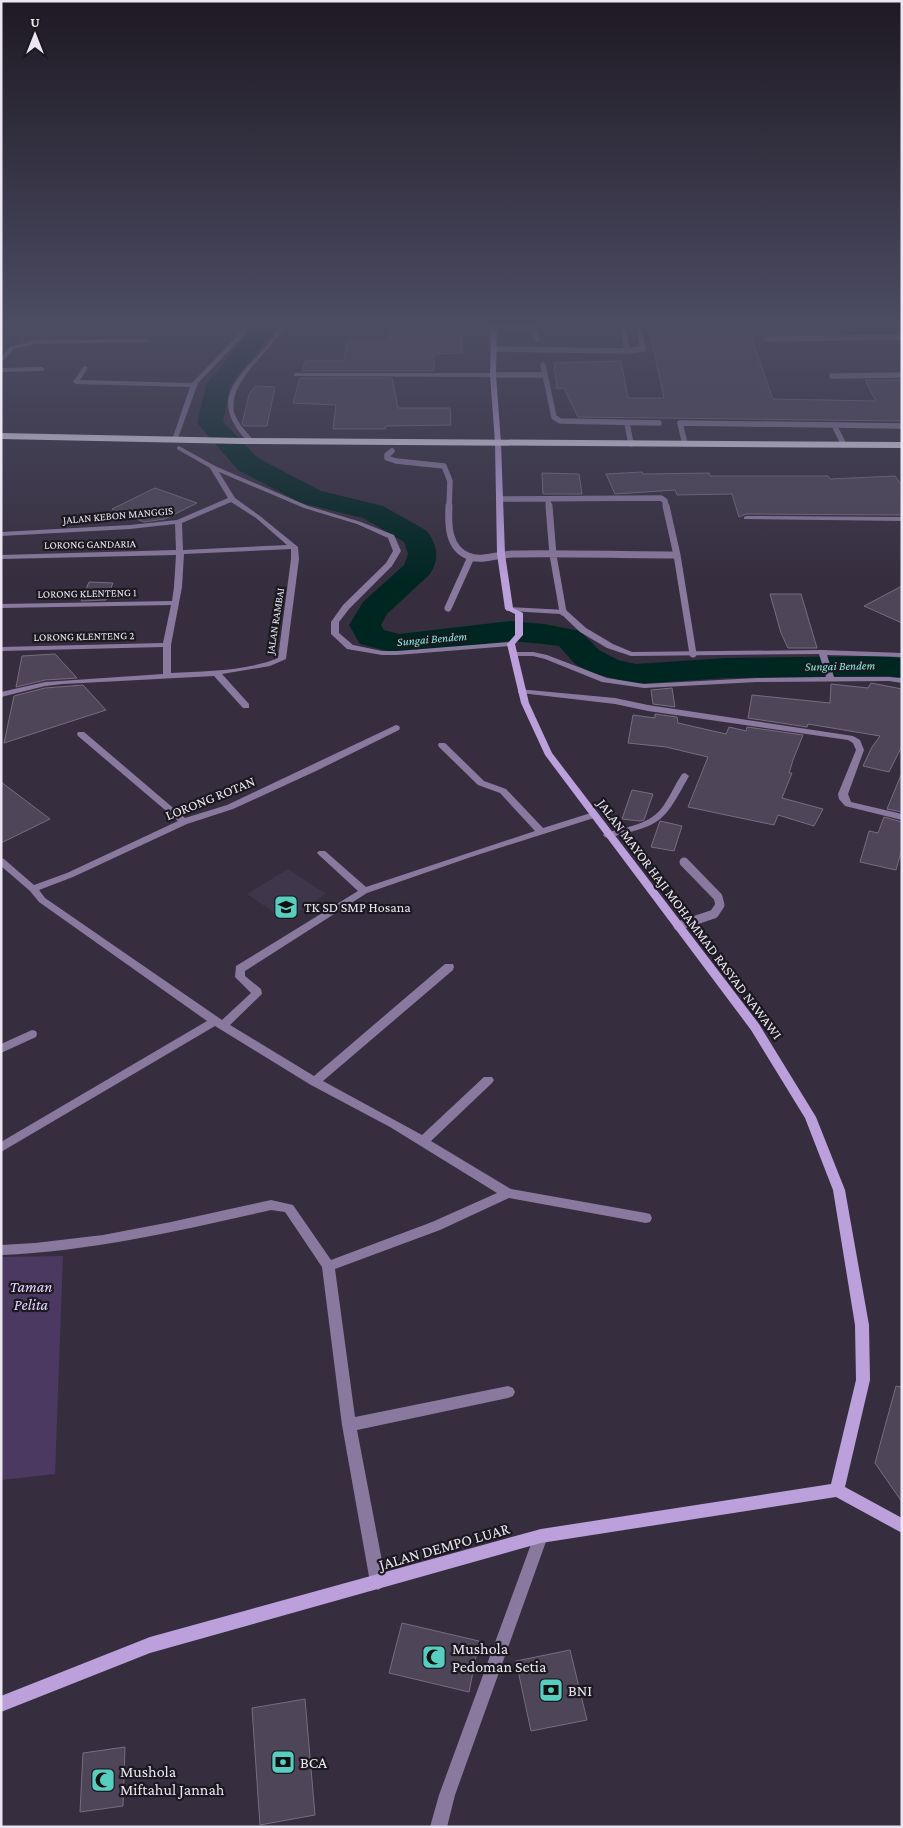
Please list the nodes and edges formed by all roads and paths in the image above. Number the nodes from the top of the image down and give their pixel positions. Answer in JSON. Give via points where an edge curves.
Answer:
{"nodes":[{"id":1,"x":187,"y":410,"type":"edge"},
{"id":2,"x":232,"y":410,"type":"edge"},
{"id":3,"x":495,"y":410,"type":"edge"},
{"id":4,"x":552,"y":410,"type":"edge"},
{"id":5,"x":627,"y":423,"type":"junction"},
{"id":6,"x":659,"y":424,"type":"dead end"},
{"id":7,"x":834,"y":425,"type":"junction"},
{"id":8,"x":902,"y":426,"type":"edge"},
{"id":9,"x":1,"y":436,"type":"edge"},
{"id":10,"x":247,"y":443,"type":"junction"},
{"id":11,"x":177,"y":444,"type":"junction"},
{"id":12,"x":631,"y":444,"type":"junction"},
{"id":13,"x":685,"y":444,"type":"junction"},
{"id":14,"x":1,"y":445,"type":"edge"},
{"id":15,"x":844,"y":445,"type":"junction"},
{"id":16,"x":902,"y":445,"type":"edge"},
{"id":17,"x":498,"y":446,"type":"junction"},
{"id":18,"x":392,"y":451,"type":"junction"},
{"id":19,"x":902,"y":453,"type":"edge"},
{"id":20,"x":213,"y":467,"type":"junction"},
{"id":21,"x":232,"y":499,"type":"junction"},
{"id":22,"x":500,"y":499,"type":"junction"},
{"id":23,"x":548,"y":500,"type":"junction"},
{"id":24,"x":746,"y":518,"type":"dead end"},
{"id":25,"x":902,"y":519,"type":"edge"},
{"id":26,"x":178,"y":522,"type":"junction"},
{"id":27,"x":1,"y":534,"type":"edge"},
{"id":28,"x":294,"y":547,"type":"junction"},
{"id":29,"x":180,"y":553,"type":"junction"},
{"id":30,"x":501,"y":554,"type":"junction"},
{"id":31,"x":554,"y":555,"type":"junction"},
{"id":32,"x":677,"y":555,"type":"junction"},
{"id":33,"x":1,"y":557,"type":"edge"},
{"id":34,"x":470,"y":557,"type":"junction"},
{"id":35,"x":174,"y":603,"type":"junction"},
{"id":36,"x":1,"y":606,"type":"edge"},
{"id":37,"x":448,"y":608,"type":"dead end"},
{"id":38,"x":509,"y":609,"type":"junction"},
{"id":39,"x":562,"y":612,"type":"junction"},
{"id":40,"x":167,"y":645,"type":"junction"},
{"id":41,"x":514,"y":645,"type":"junction"},
{"id":42,"x":1,"y":649,"type":"edge"},
{"id":43,"x":693,"y":654,"type":"junction"},
{"id":44,"x":823,"y":655,"type":"junction"},
{"id":45,"x":902,"y":655,"type":"edge"},
{"id":46,"x":216,"y":673,"type":"junction"},
{"id":47,"x":167,"y":677,"type":"junction"},
{"id":48,"x":830,"y":677,"type":"junction"},
{"id":49,"x":902,"y":680,"type":"edge"},
{"id":50,"x":522,"y":691,"type":"junction"},
{"id":51,"x":3,"y":692,"type":"edge"},
{"id":52,"x":246,"y":706,"type":"dead end"},
{"id":53,"x":396,"y":728,"type":"dead end"},
{"id":54,"x":81,"y":734,"type":"dead end"},
{"id":55,"x":442,"y":746,"type":"dead end"},
{"id":56,"x":686,"y":776,"type":"dead end"},
{"id":57,"x":594,"y":815,"type":"junction"},
{"id":58,"x":902,"y":817,"type":"edge"},
{"id":59,"x":184,"y":822,"type":"junction"},
{"id":60,"x":542,"y":832,"type":"junction"},
{"id":61,"x":608,"y":835,"type":"junction"},
{"id":62,"x":322,"y":853,"type":"dead end"},
{"id":63,"x":1,"y":861,"type":"edge"},
{"id":64,"x":684,"y":862,"type":"dead end"},
{"id":65,"x":33,"y":889,"type":"junction"},
{"id":66,"x":364,"y":891,"type":"junction"},
{"id":67,"x":678,"y":926,"type":"junction"},
{"id":68,"x":449,"y":967,"type":"dead end"},
{"id":69,"x":219,"y":1023,"type":"junction"},
{"id":70,"x":32,"y":1034,"type":"dead end"},
{"id":71,"x":1,"y":1049,"type":"edge"},
{"id":72,"x":488,"y":1080,"type":"dead end"},
{"id":73,"x":315,"y":1082,"type":"junction"},
{"id":74,"x":422,"y":1142,"type":"junction"},
{"id":75,"x":1,"y":1148,"type":"edge"},
{"id":76,"x":508,"y":1193,"type":"junction"},
{"id":77,"x":646,"y":1218,"type":"dead end"},
{"id":78,"x":1,"y":1250,"type":"edge"},
{"id":79,"x":328,"y":1266,"type":"junction"},
{"id":80,"x":508,"y":1392,"type":"dead end"},
{"id":81,"x":349,"y":1425,"type":"junction"},
{"id":82,"x":837,"y":1490,"type":"junction"},
{"id":83,"x":902,"y":1526,"type":"edge"},
{"id":84,"x":541,"y":1536,"type":"junction"},
{"id":85,"x":378,"y":1582,"type":"junction"},
{"id":86,"x":1,"y":1704,"type":"edge"},
{"id":87,"x":438,"y":1827,"type":"edge"}],
"edges":[{"from":1,"to":11,"type":"street"},
{"from":2,"to":10,"type":"street","via":[[237,428]]},
{"from":3,"to":17,"type":"street"},
{"from":4,"to":5,"type":"lane","via":[[554,417],[560,421]]},
{"from":5,"to":6,"type":"lane"},
{"from":5,"to":12,"type":"lane"},
{"from":7,"to":8,"type":"lane"},
{"from":7,"to":13,"type":"lane","via":[[680,423]]},
{"from":7,"to":15,"type":"lane"},
{"from":9,"to":11,"type":"highway"},
{"from":10,"to":11,"type":"highway","via":[[194,448]]},
{"from":10,"to":11,"type":"highway","via":[[186,440]]},
{"from":10,"to":17,"type":"highway"},
{"from":10,"to":18,"type":"highway"},
{"from":11,"to":14,"type":"highway"},
{"from":11,"to":20,"type":"street"},
{"from":12,"to":13,"type":"highway"},
{"from":12,"to":17,"type":"highway"},
{"from":13,"to":15,"type":"highway"},
{"from":15,"to":16,"type":"highway"},
{"from":17,"to":18,"type":"highway"},
{"from":17,"to":19,"type":"highway"},
{"from":17,"to":22,"type":"street"},
{"from":18,"to":34,"type":"lane","via":[[387,458],[448,469],[451,539]]},
{"from":20,"to":21,"type":"street"},
{"from":20,"to":41,"type":"street","via":[[306,507],[392,537],[397,551],[389,564],[335,622],[335,634],[350,647],[397,653]]},
{"from":21,"to":26,"type":"street","name":"JALAN KEBON MANGGIS"},
{"from":21,"to":28,"type":"street"},
{"from":22,"to":23,"type":"lane"},
{"from":22,"to":30,"type":"street"},
{"from":23,"to":31,"type":"lane"},
{"from":23,"to":32,"type":"lane","via":[[661,498],[665,501]]},
{"from":24,"to":25,"type":"street"},
{"from":26,"to":27,"type":"street","name":"JALAN KEBON MANGGIS"},
{"from":26,"to":29,"type":"street"},
{"from":28,"to":29,"type":"street","name":"LORONG GANDARIA"},
{"from":28,"to":46,"type":"street","name":"JALAN RAMBAI","via":[[282,659]]},
{"from":29,"to":33,"type":"street","name":"LORONG GANDARIA"},
{"from":29,"to":35,"type":"street"},
{"from":30,"to":31,"type":"lane"},
{"from":30,"to":34,"type":"lane"},
{"from":30,"to":38,"type":"street"},
{"from":31,"to":32,"type":"lane"},
{"from":31,"to":39,"type":"lane"},
{"from":32,"to":43,"type":"lane"},
{"from":34,"to":37,"type":"lane"},
{"from":35,"to":36,"type":"street","name":"LORONG KLENTENG 1"},
{"from":35,"to":40,"type":"street"},
{"from":38,"to":39,"type":"street"},
{"from":38,"to":41,"type":"street","name":"JALAN MAYOR HAJI MOHAMMAD RASYAD NAWAWI","via":[[519,613]]},
{"from":39,"to":43,"type":"street","via":[[583,630],[631,654]]},
{"from":40,"to":42,"type":"street","name":"LORONG KLENTENG 2"},
{"from":40,"to":47,"type":"street"},
{"from":41,"to":48,"type":"street","via":[[623,684],[644,686]]},
{"from":41,"to":50,"type":"street","name":"JALAN MAYOR HAJI MOHAMMAD RASYAD NAWAWI"},
{"from":43,"to":44,"type":"street"},
{"from":44,"to":45,"type":"street"},
{"from":44,"to":48,"type":"street"},
{"from":46,"to":47,"type":"street","name":"JALAN RAMBAI"},
{"from":46,"to":52,"type":"street"},
{"from":47,"to":51,"type":"street","name":"JALAN RAMBAI","via":[[63,682]]},
{"from":48,"to":49,"type":"street"},
{"from":50,"to":57,"type":"street","name":"JALAN MAYOR HAJI MOHAMMAD RASYAD NAWAWI","via":[[524,703],[548,754]]},
{"from":50,"to":58,"type":"street","via":[[615,701],[850,738],[857,742],[860,750],[843,794],[844,799],[848,804]]},
{"from":53,"to":59,"type":"street","name":"LORONG ROTAN","via":[[230,806]]},
{"from":54,"to":59,"type":"street"},
{"from":55,"to":60,"type":"street","via":[[481,783],[503,791]]},
{"from":56,"to":61,"type":"street","via":[[656,820]]},
{"from":57,"to":60,"type":"street"},
{"from":57,"to":61,"type":"street","name":"JALAN MAYOR HAJI MOHAMMAD RASYAD NAWAWI"},
{"from":59,"to":65,"type":"street","name":"LORONG ROTAN"},
{"from":60,"to":66,"type":"street"},
{"from":61,"to":67,"type":"street","name":"JALAN MAYOR HAJI MOHAMMAD RASYAD NAWAWI"},
{"from":62,"to":66,"type":"street"},
{"from":63,"to":65,"type":"street"},
{"from":64,"to":67,"type":"lane","via":[[718,897],[720,905],[714,914]]},
{"from":65,"to":69,"type":"street","via":[[42,900]]},
{"from":66,"to":69,"type":"street","via":[[240,969],[240,978],[257,992]]},
{"from":67,"to":82,"type":"street","name":"JALAN MAYOR HAJI MOHAMMAD RASYAD NAWAWI","via":[[755,1027],[810,1117],[839,1190],[862,1325],[863,1380]]},
{"from":68,"to":73,"type":"street"},
{"from":69,"to":73,"type":"street"},
{"from":69,"to":75,"type":"street"},
{"from":70,"to":71,"type":"street"},
{"from":72,"to":74,"type":"street"},
{"from":73,"to":74,"type":"street"},
{"from":74,"to":76,"type":"street"},
{"from":76,"to":77,"type":"street"},
{"from":76,"to":79,"type":"street","via":[[436,1226]]},
{"from":78,"to":79,"type":"street","via":[[127,1238],[271,1205],[289,1208]]},
{"from":79,"to":81,"type":"street"},
{"from":80,"to":81,"type":"street"},
{"from":81,"to":85,"type":"street"},
{"from":82,"to":83,"type":"street"},
{"from":82,"to":84,"type":"street","name":"JALAN DEMPO LUAR"},
{"from":84,"to":85,"type":"street","name":"JALAN DEMPO LUAR"},
{"from":84,"to":87,"type":"street"},
{"from":85,"to":86,"type":"street","name":"JALAN DEMPO LUAR","via":[[150,1645]]}]}
